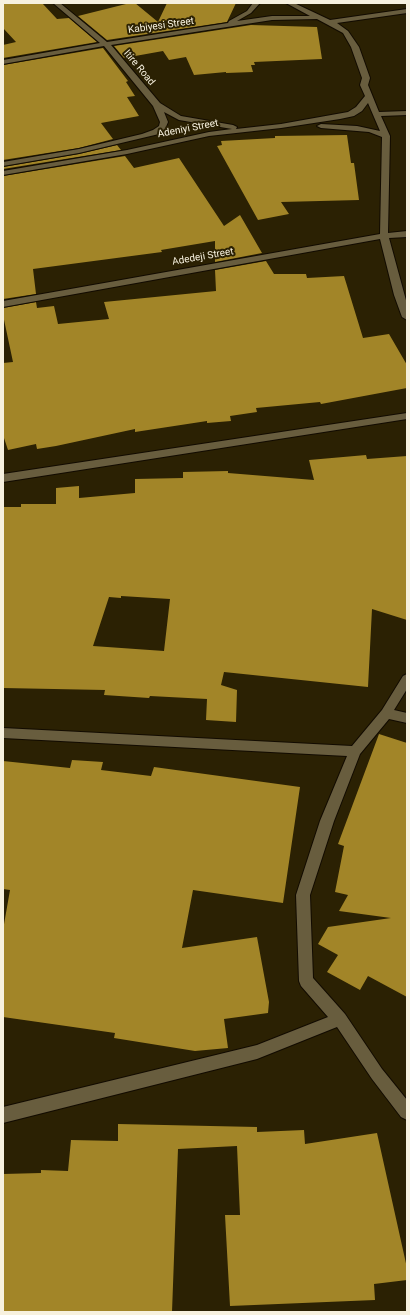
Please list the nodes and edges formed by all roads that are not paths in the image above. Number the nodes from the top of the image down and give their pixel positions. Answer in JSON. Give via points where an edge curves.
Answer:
{"nodes":[{"id":1,"x":56,"y":3,"type":"edge"},
{"id":2,"x":257,"y":3,"type":"edge"},
{"id":3,"x":289,"y":3,"type":"edge"},
{"id":4,"x":407,"y":11,"type":"edge"},
{"id":5,"x":322,"y":18,"type":"junction"},
{"id":6,"x":331,"y":22,"type":"junction"},
{"id":7,"x":221,"y":27,"type":"junction"},
{"id":8,"x":106,"y":44,"type":"junction"},
{"id":9,"x":3,"y":62,"type":"edge"},
{"id":10,"x":368,"y":95,"type":"junction"},
{"id":11,"x":157,"y":105,"type":"junction"},
{"id":12,"x":407,"y":113,"type":"edge"},
{"id":13,"x":377,"y":114,"type":"junction"},
{"id":14,"x":281,"y":126,"type":"junction"},
{"id":15,"x":247,"y":130,"type":"junction"},
{"id":16,"x":386,"y":136,"type":"junction"},
{"id":17,"x":3,"y":164,"type":"edge"},
{"id":18,"x":3,"y":173,"type":"edge"},
{"id":19,"x":407,"y":234,"type":"edge"},
{"id":20,"x":384,"y":236,"type":"junction"},
{"id":21,"x":3,"y":304,"type":"edge"},
{"id":22,"x":407,"y":317,"type":"edge"},
{"id":23,"x":407,"y":416,"type":"edge"},
{"id":24,"x":3,"y":478,"type":"edge"},
{"id":25,"x":407,"y":679,"type":"edge"},
{"id":26,"x":386,"y":713,"type":"junction"},
{"id":27,"x":407,"y":718,"type":"edge"},
{"id":28,"x":3,"y":733,"type":"edge"},
{"id":29,"x":355,"y":751,"type":"junction"},
{"id":30,"x":340,"y":1019,"type":"junction"},
{"id":31,"x":407,"y":1112,"type":"edge"},
{"id":32,"x":3,"y":1115,"type":"edge"}],
"edges":[{"from":1,"to":8,"type":"street","name":"Itire Road"},
{"from":2,"to":7,"type":"street","via":[[249,12]]},
{"from":3,"to":5,"type":"street"},
{"from":4,"to":6,"type":"street"},
{"from":5,"to":6,"type":"street"},
{"from":5,"to":7,"type":"street","name":"Kabiyesi Street","via":[[272,18]]},
{"from":6,"to":10,"type":"street","via":[[346,32],[355,46],[366,78],[364,85]]},
{"from":7,"to":8,"type":"street","name":"Kabiyesi Street"},
{"from":8,"to":9,"type":"street","name":"Kabiyesi Street"},
{"from":8,"to":11,"type":"street","name":"Itire Road"},
{"from":10,"to":13,"type":"street"},
{"from":10,"to":14,"type":"street","name":"Adeniyi Street","via":[[363,104],[351,114]]},
{"from":11,"to":15,"type":"street","via":[[179,118]]},
{"from":11,"to":17,"type":"street","name":"Adeniyi Street","via":[[164,122],[156,132],[79,151]]},
{"from":12,"to":13,"type":"street"},
{"from":13,"to":16,"type":"street"},
{"from":14,"to":15,"type":"street","name":"Adeniyi Street"},
{"from":14,"to":16,"type":"street","via":[[332,126],[371,130]]},
{"from":15,"to":18,"type":"street","name":"Adeniyi Street","via":[[209,134],[127,152]]},
{"from":16,"to":20,"type":"street"},
{"from":19,"to":20,"type":"street","name":"Adedeji Street"},
{"from":20,"to":21,"type":"street","name":"Adedeji Street"},
{"from":20,"to":22,"type":"street","via":[[398,295]]},
{"from":23,"to":24,"type":"street"},
{"from":25,"to":26,"type":"street"},
{"from":26,"to":27,"type":"street"},
{"from":26,"to":29,"type":"street"},
{"from":28,"to":29,"type":"street"},
{"from":29,"to":30,"type":"street","via":[[327,821],[303,895],[306,981]]},
{"from":30,"to":31,"type":"street","via":[[377,1074]]},
{"from":30,"to":32,"type":"street","via":[[257,1052]]}]}
